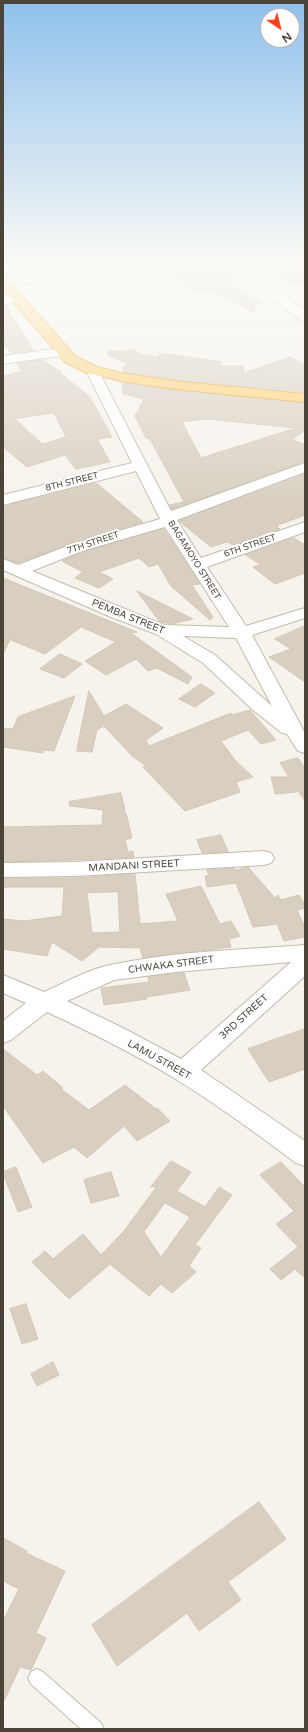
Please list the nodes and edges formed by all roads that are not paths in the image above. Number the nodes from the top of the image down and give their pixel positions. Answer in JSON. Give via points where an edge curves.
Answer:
{"nodes":[{"id":1,"x":58,"y":348,"type":"edge"},
{"id":2,"x":62,"y":352,"type":"junction"},
{"id":3,"x":3,"y":360,"type":"edge"},
{"id":4,"x":92,"y":370,"type":"junction"},
{"id":5,"x":305,"y":398,"type":"edge"},
{"id":6,"x":140,"y":465,"type":"junction"},
{"id":7,"x":305,"y":467,"type":"edge"},
{"id":8,"x":3,"y":500,"type":"edge"},
{"id":9,"x":168,"y":519,"type":"junction"},
{"id":10,"x":305,"y":527,"type":"edge"},
{"id":11,"x":196,"y":565,"type":"junction"},
{"id":12,"x":10,"y":567,"type":"edge"},
{"id":13,"x":305,"y":613,"type":"edge"},
{"id":14,"x":162,"y":630,"type":"junction"},
{"id":15,"x":242,"y":633,"type":"junction"},
{"id":16,"x":302,"y":739,"type":"edge"},
{"id":17,"x":264,"y":858,"type":"dead end"},
{"id":18,"x":3,"y":870,"type":"edge"},
{"id":19,"x":305,"y":953,"type":"edge"},
{"id":20,"x":305,"y":963,"type":"edge"},
{"id":21,"x":3,"y":984,"type":"edge"},
{"id":22,"x":44,"y":1002,"type":"junction"},
{"id":23,"x":3,"y":1034,"type":"edge"},
{"id":24,"x":183,"y":1072,"type":"junction"},
{"id":25,"x":305,"y":1155,"type":"edge"},
{"id":26,"x":37,"y":1678,"type":"dead end"},
{"id":27,"x":94,"y":1729,"type":"edge"}],
"edges":[{"from":1,"to":2,"type":"highway"},
{"from":2,"to":3,"type":"street"},
{"from":2,"to":4,"type":"highway"},
{"from":4,"to":5,"type":"highway","via":[[174,385]]},
{"from":4,"to":6,"type":"street","name":"BAGAMOYO STREET"},
{"from":6,"to":8,"type":"street","name":"8TH STREET"},
{"from":6,"to":9,"type":"street","name":"BAGAMOYO STREET"},
{"from":7,"to":9,"type":"street","name":"7TH STREET"},
{"from":9,"to":11,"type":"street","name":"BAGAMOYO STREET"},
{"from":9,"to":12,"type":"street","name":"7TH STREET"},
{"from":10,"to":11,"type":"street","name":"6TH STREET"},
{"from":11,"to":15,"type":"street","name":"BAGAMOYO STREET"},
{"from":12,"to":14,"type":"street","name":"PEMBA STREET"},
{"from":13,"to":15,"type":"street"},
{"from":14,"to":15,"type":"street"},
{"from":14,"to":16,"type":"street","name":"PEMBA STREET","via":[[209,659],[260,706]]},
{"from":15,"to":16,"type":"street","name":"BAGAMOYO STREET"},
{"from":17,"to":18,"type":"street","name":"MANDANI STREET","via":[[75,869]]},
{"from":19,"to":22,"type":"street","name":"CHWAKA STREET","via":[[184,963],[114,972]]},
{"from":20,"to":24,"type":"street","name":"3RD STREET"},
{"from":21,"to":22,"type":"street","name":"LAMU STREET"},
{"from":22,"to":23,"type":"street","name":"CHWAKA STREET"},
{"from":22,"to":24,"type":"street","name":"LAMU STREET","via":[[83,1018]]},
{"from":24,"to":25,"type":"street","name":"LAMU STREET"},
{"from":26,"to":27,"type":"lane"}]}
